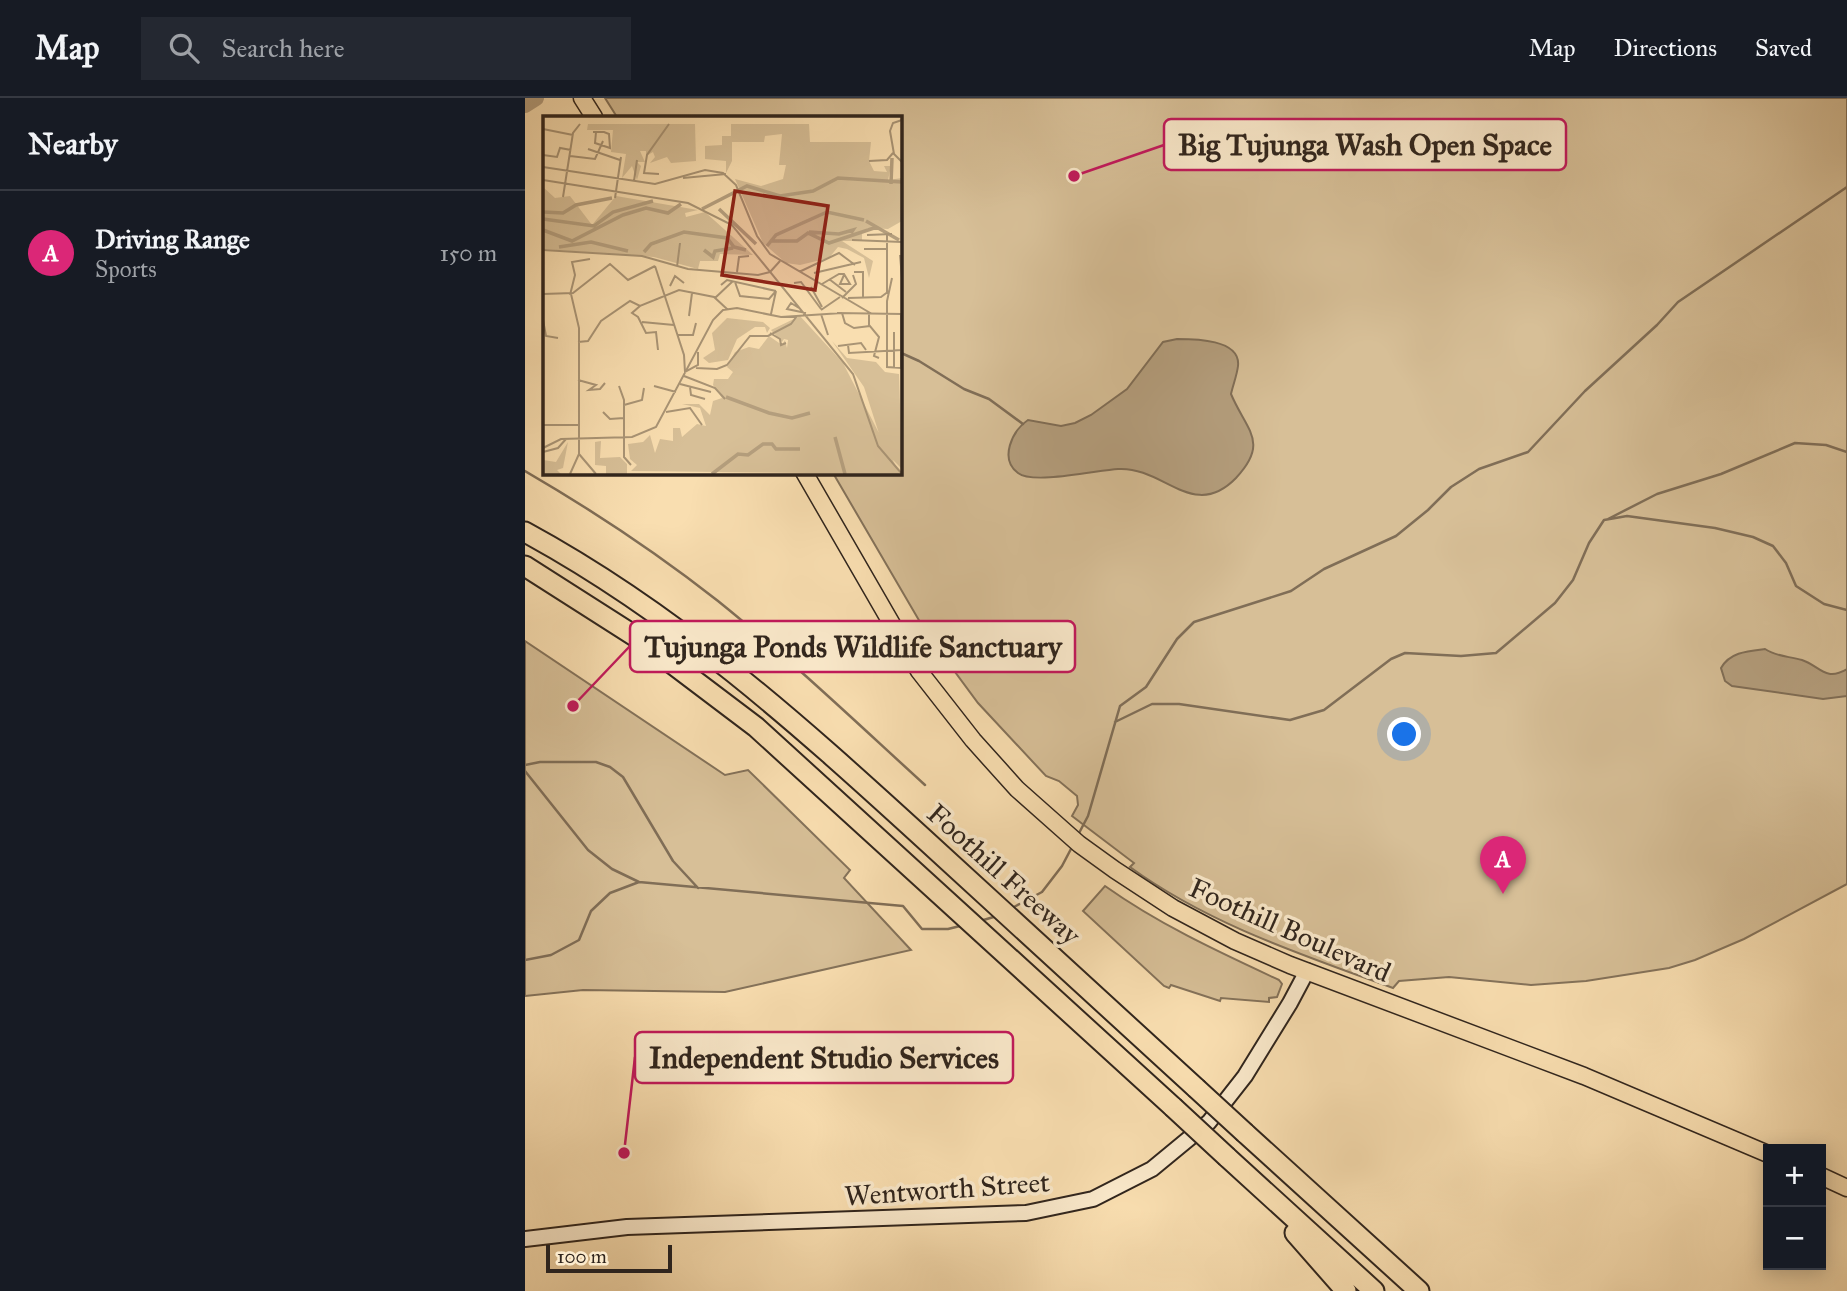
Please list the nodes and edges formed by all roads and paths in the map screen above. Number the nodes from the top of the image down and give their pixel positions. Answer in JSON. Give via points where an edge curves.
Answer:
{"nodes":[{"id":1,"x":582,"y":98,"type":"edge"},
{"id":2,"x":593,"y":116,"type":"edge"},
{"id":3,"x":805,"y":474,"type":"edge"},
{"id":4,"x":525,"y":532,"type":"edge"},
{"id":5,"x":525,"y":566,"type":"edge"},
{"id":6,"x":1307,"y":971,"type":"junction"},
{"id":7,"x":1763,"y":1152,"type":"edge"},
{"id":8,"x":1227,"y":1157,"type":"junction"},
{"id":9,"x":1826,"y":1179,"type":"edge"},
{"id":10,"x":1847,"y":1188,"type":"edge"},
{"id":11,"x":1313,"y":1195,"type":"junction"},
{"id":12,"x":525,"y":1239,"type":"edge"},
{"id":13,"x":1346,"y":1291,"type":"edge"},
{"id":14,"x":1374,"y":1291,"type":"edge"},
{"id":15,"x":1419,"y":1291,"type":"edge"},
{"id":16,"x":1434,"y":1291,"type":"edge"}],
"edges":[{"from":1,"to":2,"type":"main road"},
{"from":3,"to":6,"type":"main road","name":"Foothill Boulevard","via":[[919,671],[995,765],[1079,844],[1144,891],[1203,925]]},
{"from":4,"to":11,"type":"highway","name":"Foothill Freeway","bridge":true,"via":[[627,594],[803,728]]},
{"from":5,"to":8,"type":"highway","name":"Foothill Freeway","bridge":true,"via":[[610,619],[783,750]]},
{"from":6,"to":7,"type":"main road","name":"Foothill Boulevard","via":[[1584,1076]]},
{"from":6,"to":12,"type":"main road","name":"Wentworth Street","via":[[1245,1076],[1209,1122],[1153,1169],[1093,1199],[1026,1213],[627,1227]]},
{"from":8,"to":13,"type":"highway"},
{"from":8,"to":14,"type":"highway","name":"Foothill Freeway"},
{"from":9,"to":10,"type":"main road"},
{"from":11,"to":15,"type":"highway","name":"Foothill Freeway"},
{"from":11,"to":16,"type":"highway"}]}
